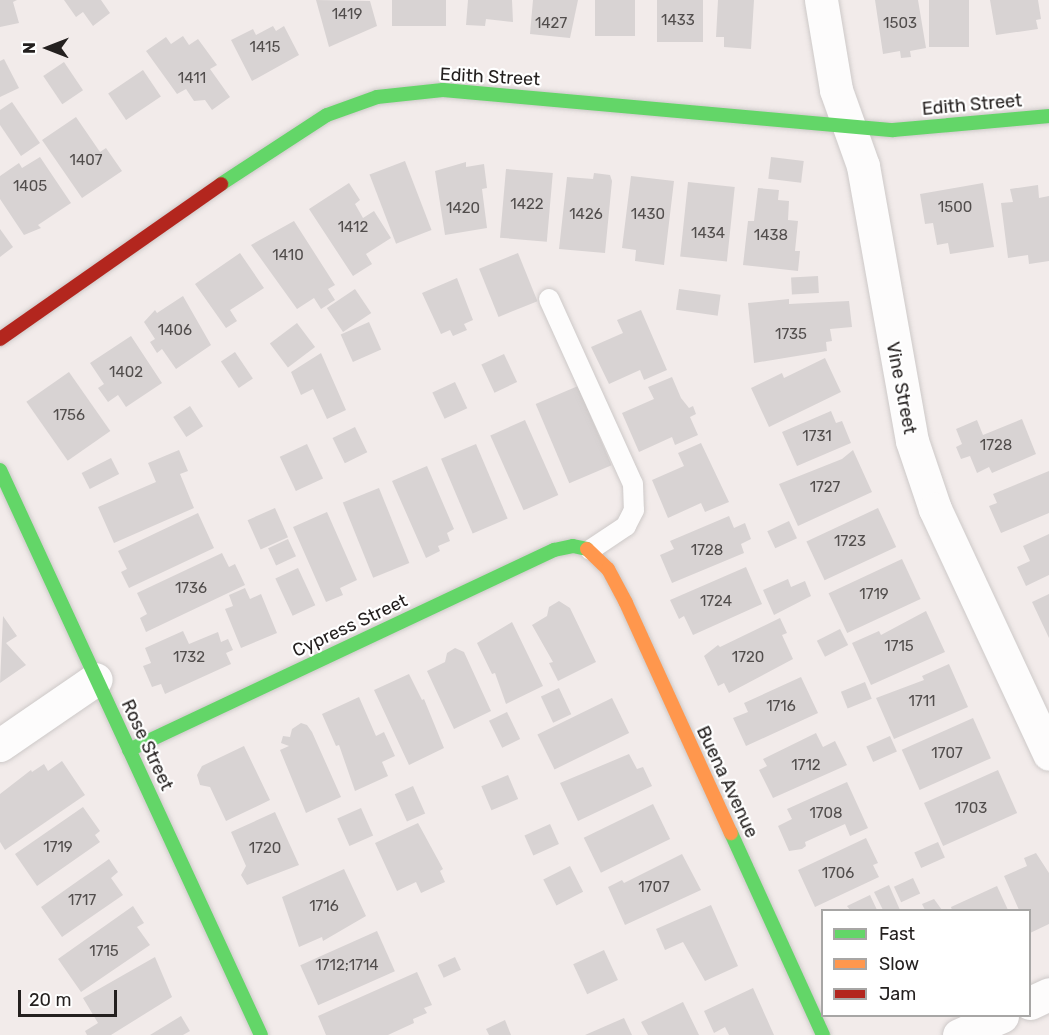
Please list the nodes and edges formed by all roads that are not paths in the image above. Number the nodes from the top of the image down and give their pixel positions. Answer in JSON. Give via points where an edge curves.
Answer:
{"nodes":[{"id":1,"x":821,"y":0,"type":"edge"},
{"id":2,"x":1049,"y":117,"type":"edge"},
{"id":3,"x":849,"y":126,"type":"junction"},
{"id":4,"x":549,"y":299,"type":"dead end"},
{"id":5,"x":0,"y":339,"type":"edge"},
{"id":6,"x":0,"y":470,"type":"edge"},
{"id":7,"x":590,"y":550,"type":"junction"},
{"id":8,"x":96,"y":679,"type":"junction"},
{"id":9,"x":0,"y":745,"type":"edge"},
{"id":10,"x":129,"y":750,"type":"junction"},
{"id":11,"x":1049,"y":754,"type":"edge"},
{"id":12,"x":1049,"y":994,"type":"edge"},
{"id":13,"x":1031,"y":1002,"type":"edge"},
{"id":14,"x":1000,"y":1017,"type":"edge"},
{"id":15,"x":261,"y":1035,"type":"edge"},
{"id":16,"x":823,"y":1035,"type":"edge"},
{"id":17,"x":959,"y":1035,"type":"edge"}],
"edges":[{"from":1,"to":3,"type":"street","name":"Vine Street","via":[[836,90]]},
{"from":2,"to":3,"type":"street","name":"Edith Street","via":[[893,130]]},
{"from":3,"to":5,"type":"street","name":"Edith Street","via":[[443,90],[377,98],[327,115],[268,151]]},
{"from":3,"to":11,"type":"street","name":"Vine Street","via":[[863,166],[912,441],[935,509]]},
{"from":4,"to":7,"type":"lane","via":[[633,484],[634,510],[626,526]]},
{"from":6,"to":8,"type":"street","name":"Rose Street"},
{"from":7,"to":10,"type":"street","name":"Cypress Street","via":[[573,546],[554,550]]},
{"from":7,"to":16,"type":"street","name":"Buena Avenue","via":[[608,568],[626,603]]},
{"from":8,"to":9,"type":"street"},
{"from":8,"to":10,"type":"street","name":"Rose Street"},
{"from":10,"to":15,"type":"street","name":"Rose Street"},
{"from":12,"to":13,"type":"street"},
{"from":14,"to":17,"type":"street"}]}
